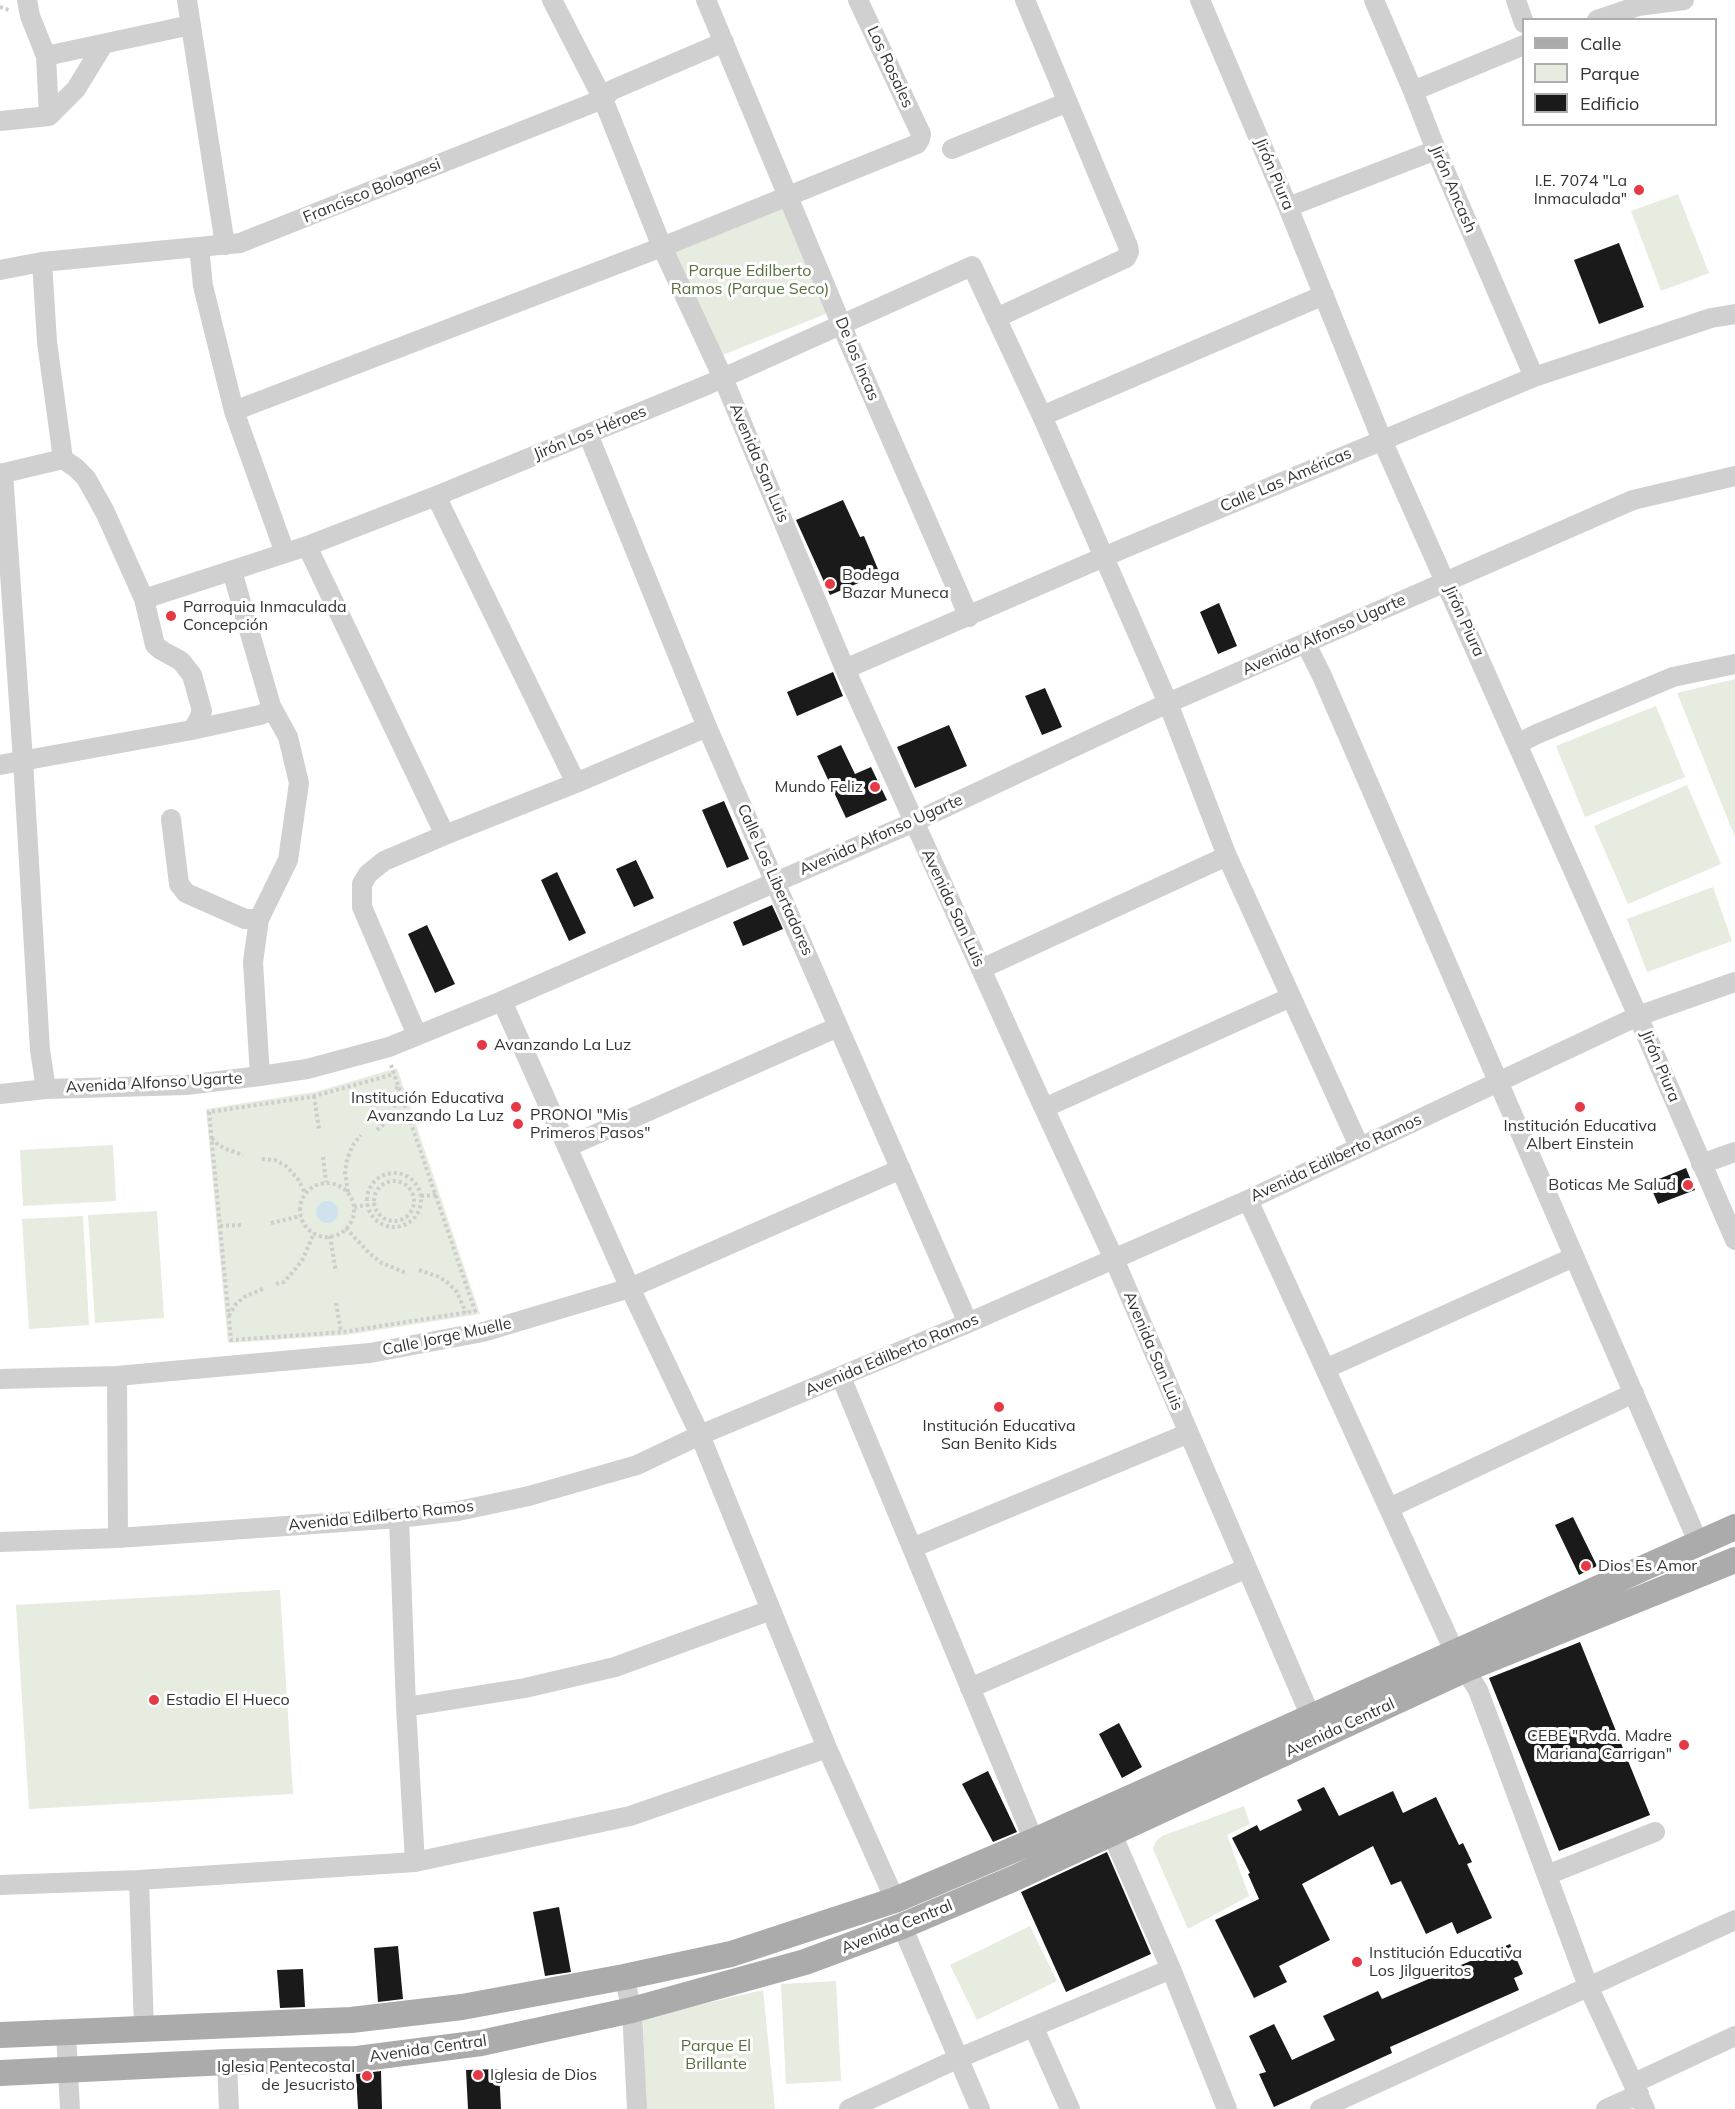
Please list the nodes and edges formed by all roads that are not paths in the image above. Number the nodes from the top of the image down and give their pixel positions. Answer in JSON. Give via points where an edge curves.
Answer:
{"nodes":[{"id":1,"x":27,"y":0,"type":"edge"},
{"id":2,"x":187,"y":0,"type":"edge"},
{"id":3,"x":552,"y":0,"type":"edge"},
{"id":4,"x":706,"y":0,"type":"edge"},
{"id":5,"x":858,"y":0,"type":"edge"},
{"id":6,"x":1025,"y":0,"type":"edge"},
{"id":7,"x":1200,"y":0,"type":"edge"},
{"id":8,"x":1374,"y":0,"type":"edge"},
{"id":9,"x":1516,"y":0,"type":"edge"},
{"id":10,"x":1684,"y":0,"type":"edge"},
{"id":11,"x":1636,"y":3,"type":"edge"},
{"id":12,"x":1522,"y":18,"type":"edge"},
{"id":13,"x":1602,"y":18,"type":"edge"},
{"id":14,"x":191,"y":26,"type":"junction"},
{"id":15,"x":724,"y":42,"type":"junction"},
{"id":16,"x":103,"y":45,"type":"junction"},
{"id":17,"x":1522,"y":46,"type":"edge"},
{"id":18,"x":46,"y":56,"type":"junction"},
{"id":19,"x":1413,"y":91,"type":"junction"},
{"id":20,"x":603,"y":99,"type":"junction"},
{"id":21,"x":1068,"y":102,"type":"junction"},
{"id":22,"x":49,"y":116,"type":"junction"},
{"id":23,"x":0,"y":122,"type":"edge"},
{"id":24,"x":952,"y":149,"type":"dead end"},
{"id":25,"x":1436,"y":150,"type":"junction"},
{"id":26,"x":788,"y":197,"type":"junction"},
{"id":27,"x":1288,"y":207,"type":"junction"},
{"id":28,"x":225,"y":245,"type":"junction"},
{"id":29,"x":199,"y":247,"type":"junction"},
{"id":30,"x":662,"y":247,"type":"junction"},
{"id":31,"x":42,"y":262,"type":"junction"},
{"id":32,"x":0,"y":270,"type":"edge"},
{"id":33,"x":1324,"y":295,"type":"junction"},
{"id":34,"x":1735,"y":314,"type":"edge"},
{"id":35,"x":996,"y":318,"type":"junction"},
{"id":36,"x":842,"y":324,"type":"junction"},
{"id":37,"x":1534,"y":377,"type":"junction"},
{"id":38,"x":723,"y":378,"type":"junction"},
{"id":39,"x":234,"y":411,"type":"junction"},
{"id":40,"x":1042,"y":416,"type":"junction"},
{"id":41,"x":588,"y":434,"type":"junction"},
{"id":42,"x":1382,"y":440,"type":"junction"},
{"id":43,"x":63,"y":459,"type":"junction"},
{"id":44,"x":1,"y":474,"type":"edge"},
{"id":45,"x":1735,"y":476,"type":"edge"},
{"id":46,"x":436,"y":496,"type":"junction"},
{"id":47,"x":307,"y":546,"type":"junction"},
{"id":48,"x":285,"y":553,"type":"junction"},
{"id":49,"x":1104,"y":557,"type":"junction"},
{"id":50,"x":232,"y":570,"type":"junction"},
{"id":51,"x":1446,"y":581,"type":"junction"},
{"id":52,"x":144,"y":599,"type":"junction"},
{"id":53,"x":969,"y":617,"type":"junction"},
{"id":54,"x":1306,"y":644,"type":"junction"},
{"id":55,"x":1735,"y":664,"type":"edge"},
{"id":56,"x":845,"y":669,"type":"junction"},
{"id":57,"x":1168,"y":703,"type":"junction"},
{"id":58,"x":271,"y":706,"type":"junction"},
{"id":59,"x":707,"y":727,"type":"junction"},
{"id":60,"x":192,"y":730,"type":"junction"},
{"id":61,"x":1517,"y":744,"type":"junction"},
{"id":62,"x":23,"y":760,"type":"junction"},
{"id":63,"x":0,"y":765,"type":"edge"},
{"id":64,"x":576,"y":783,"type":"junction"},
{"id":65,"x":171,"y":819,"type":"dead end"},
{"id":66,"x":914,"y":822,"type":"junction"},
{"id":67,"x":445,"y":835,"type":"junction"},
{"id":68,"x":1227,"y":856,"type":"junction"},
{"id":69,"x":775,"y":881,"type":"junction"},
{"id":70,"x":259,"y":919,"type":"junction"},
{"id":71,"x":981,"y":969,"type":"junction"},
{"id":72,"x":1735,"y":982,"type":"edge"},
{"id":73,"x":1291,"y":997,"type":"junction"},
{"id":74,"x":502,"y":1001,"type":"junction"},
{"id":75,"x":1638,"y":1016,"type":"junction"},
{"id":76,"x":838,"y":1027,"type":"junction"},
{"id":77,"x":417,"y":1035,"type":"junction"},
{"id":78,"x":260,"y":1076,"type":"junction"},
{"id":79,"x":1498,"y":1082,"type":"junction"},
{"id":80,"x":46,"y":1089,"type":"junction"},
{"id":81,"x":0,"y":1094,"type":"edge"},
{"id":82,"x":1044,"y":1108,"type":"junction"},
{"id":83,"x":1359,"y":1146,"type":"junction"},
{"id":84,"x":567,"y":1147,"type":"junction"},
{"id":85,"x":1735,"y":1152,"type":"edge"},
{"id":86,"x":1701,"y":1164,"type":"junction"},
{"id":87,"x":901,"y":1169,"type":"junction"},
{"id":88,"x":1248,"y":1200,"type":"junction"},
{"id":89,"x":1735,"y":1240,"type":"edge"},
{"id":90,"x":1574,"y":1257,"type":"junction"},
{"id":91,"x":1114,"y":1259,"type":"junction"},
{"id":92,"x":630,"y":1288,"type":"junction"},
{"id":93,"x":968,"y":1323,"type":"junction"},
{"id":94,"x":1325,"y":1369,"type":"junction"},
{"id":95,"x":117,"y":1376,"type":"junction"},
{"id":96,"x":841,"y":1377,"type":"junction"},
{"id":97,"x":0,"y":1378,"type":"edge"},
{"id":98,"x":1634,"y":1394,"type":"junction"},
{"id":99,"x":1189,"y":1433,"type":"junction"},
{"id":100,"x":700,"y":1435,"type":"junction"},
{"id":101,"x":1389,"y":1508,"type":"junction"},
{"id":102,"x":399,"y":1518,"type":"junction"},
{"id":103,"x":1735,"y":1527,"type":"edge"},
{"id":104,"x":117,"y":1538,"type":"junction"},
{"id":105,"x":0,"y":1542,"type":"edge"},
{"id":106,"x":1699,"y":1544,"type":"junction"},
{"id":107,"x":912,"y":1548,"type":"junction"},
{"id":108,"x":1735,"y":1560,"type":"edge"},
{"id":109,"x":1247,"y":1568,"type":"junction"},
{"id":110,"x":771,"y":1610,"type":"junction"},
{"id":111,"x":1460,"y":1661,"type":"junction"},
{"id":112,"x":970,"y":1688,"type":"junction"},
{"id":113,"x":406,"y":1707,"type":"junction"},
{"id":114,"x":1311,"y":1717,"type":"junction"},
{"id":115,"x":828,"y":1748,"type":"junction"},
{"id":116,"x":1655,"y":1832,"type":"dead end"},
{"id":117,"x":1112,"y":1834,"type":"junction"},
{"id":118,"x":1034,"y":1840,"type":"junction"},
{"id":119,"x":415,"y":1862,"type":"junction"},
{"id":120,"x":1547,"y":1875,"type":"junction"},
{"id":121,"x":139,"y":1880,"type":"junction"},
{"id":122,"x":0,"y":1885,"type":"edge"},
{"id":123,"x":895,"y":1900,"type":"junction"},
{"id":124,"x":1735,"y":1920,"type":"edge"},
{"id":125,"x":902,"y":1926,"type":"junction"},
{"id":126,"x":1171,"y":1969,"type":"junction"},
{"id":127,"x":624,"y":1977,"type":"junction"},
{"id":128,"x":1588,"y":1986,"type":"junction"},
{"id":129,"x":632,"y":2010,"type":"junction"},
{"id":130,"x":144,"y":2028,"type":"junction"},
{"id":131,"x":1035,"y":2028,"type":"junction"},
{"id":132,"x":66,"y":2032,"type":"junction"},
{"id":133,"x":0,"y":2035,"type":"edge"},
{"id":134,"x":1735,"y":2036,"type":"edge"},
{"id":135,"x":959,"y":2058,"type":"junction"},
{"id":136,"x":227,"y":2062,"type":"junction"},
{"id":137,"x":68,"y":2070,"type":"junction"},
{"id":138,"x":0,"y":2073,"type":"edge"},
{"id":139,"x":1639,"y":2095,"type":"edge"},
{"id":140,"x":70,"y":2109,"type":"edge"},
{"id":141,"x":229,"y":2109,"type":"edge"},
{"id":142,"x":638,"y":2109,"type":"edge"},
{"id":143,"x":849,"y":2109,"type":"edge"},
{"id":144,"x":980,"y":2109,"type":"edge"},
{"id":145,"x":1070,"y":2109,"type":"edge"},
{"id":146,"x":1227,"y":2109,"type":"edge"},
{"id":147,"x":1320,"y":2109,"type":"edge"},
{"id":148,"x":1606,"y":2109,"type":"edge"}],
"edges":[{"from":1,"to":18,"type":"street"},
{"from":2,"to":14,"type":"street"},
{"from":3,"to":20,"type":"street","name":"Avenida San Luis"},
{"from":4,"to":15,"type":"street","name":"De los Incas"},
{"from":5,"to":26,"type":"street","name":"Los Rosales","via":[[921,139]]},
{"from":6,"to":21,"type":"street"},
{"from":7,"to":27,"type":"street","name":"Jirón Piura"},
{"from":8,"to":19,"type":"street","name":"Jirón Ancash"},
{"from":9,"to":12,"type":"street"},
{"from":10,"to":11,"type":"street"},
{"from":11,"to":13,"type":"street"},
{"from":14,"to":16,"type":"street"},
{"from":14,"to":28,"type":"street"},
{"from":15,"to":20,"type":"street","name":"Francisco Bolognesi","via":[[612,90]]},
{"from":15,"to":26,"type":"street","name":"De los Incas"},
{"from":16,"to":18,"type":"street"},
{"from":16,"to":22,"type":"street","via":[[76,89]]},
{"from":17,"to":19,"type":"street"},
{"from":18,"to":22,"type":"street"},
{"from":19,"to":25,"type":"street","name":"Jirón Ancash"},
{"from":20,"to":28,"type":"street","name":"Francisco Bolognesi","via":[[240,243]]},
{"from":20,"to":30,"type":"street","name":"Avenida San Luis"},
{"from":21,"to":24,"type":"street"},
{"from":21,"to":35,"type":"street","via":[[1129,252],[1126,258]]},
{"from":22,"to":23,"type":"street"},
{"from":25,"to":27,"type":"street"},
{"from":25,"to":37,"type":"street","name":"Jirón Ancash"},
{"from":26,"to":30,"type":"street"},
{"from":26,"to":36,"type":"street","name":"De los Incas"},
{"from":27,"to":33,"type":"street","name":"Jirón Piura"},
{"from":28,"to":29,"type":"street","name":"Francisco Bolognesi"},
{"from":29,"to":31,"type":"street","name":"Francisco Bolognesi"},
{"from":29,"to":39,"type":"street","via":[[203,286]]},
{"from":30,"to":38,"type":"street","name":"Avenida San Luis"},
{"from":30,"to":39,"type":"street"},
{"from":31,"to":32,"type":"street","name":"Francisco Bolognesi"},
{"from":31,"to":43,"type":"street","via":[[47,342]]},
{"from":33,"to":40,"type":"street"},
{"from":33,"to":42,"type":"street","name":"Jirón Piura"},
{"from":34,"to":37,"type":"street","name":"Calle Las Américas","via":[[1711,318]]},
{"from":35,"to":36,"type":"street","name":"Jirón Los Héroes","via":[[972,266]]},
{"from":35,"to":40,"type":"street"},
{"from":36,"to":38,"type":"street","name":"Jirón Los Héroes"},
{"from":36,"to":53,"type":"street","name":"De los Incas"},
{"from":37,"to":42,"type":"street","name":"Calle Las Américas"},
{"from":38,"to":41,"type":"street","name":"Jirón Los Héroes"},
{"from":38,"to":56,"type":"street","name":"Avenida San Luis"},
{"from":39,"to":48,"type":"street"},
{"from":40,"to":49,"type":"street"},
{"from":41,"to":46,"type":"street","name":"Jirón Los Héroes"},
{"from":41,"to":59,"type":"street","name":"Calle Los Libertadores"},
{"from":42,"to":49,"type":"street","name":"Calle Las Américas"},
{"from":42,"to":51,"type":"street","name":"Jirón Piura"},
{"from":43,"to":44,"type":"street"},
{"from":43,"to":52,"type":"street","via":[[81,472],[90,487],[120,542]]},
{"from":44,"to":62,"type":"street"},
{"from":45,"to":51,"type":"street","name":"Avenida Alfonso Ugarte","via":[[1633,500]]},
{"from":46,"to":47,"type":"street","name":"Jirón Los Héroes"},
{"from":46,"to":64,"type":"street"},
{"from":47,"to":48,"type":"street","name":"Jirón Los Héroes"},
{"from":47,"to":67,"type":"street"},
{"from":48,"to":50,"type":"street","name":"Jirón Los Héroes"},
{"from":49,"to":53,"type":"street","name":"Calle Las Américas"},
{"from":49,"to":57,"type":"street"},
{"from":50,"to":52,"type":"street","name":"Jirón Los Héroes"},
{"from":50,"to":58,"type":"street"},
{"from":51,"to":54,"type":"street","name":"Avenida Alfonso Ugarte"},
{"from":51,"to":61,"type":"street","name":"Jirón Piura"},
{"from":52,"to":60,"type":"street","via":[[155,645],[181,661],[192,675],[202,711]]},
{"from":53,"to":56,"type":"street","name":"Calle Las Américas"},
{"from":54,"to":57,"type":"street","name":"Avenida Alfonso Ugarte"},
{"from":54,"to":79,"type":"street"},
{"from":55,"to":61,"type":"street","via":[[1672,677]]},
{"from":56,"to":66,"type":"street","name":"Avenida San Luis"},
{"from":57,"to":66,"type":"street","name":"Avenida Alfonso Ugarte"},
{"from":57,"to":68,"type":"street"},
{"from":58,"to":60,"type":"street","via":[[260,715]]},
{"from":58,"to":70,"type":"street","via":[[288,737],[299,783],[288,860]]},
{"from":59,"to":64,"type":"street"},
{"from":59,"to":69,"type":"street","name":"Calle Los Libertadores"},
{"from":60,"to":62,"type":"street"},
{"from":61,"to":75,"type":"street","name":"Jirón Piura"},
{"from":62,"to":63,"type":"street"},
{"from":62,"to":80,"type":"street","via":[[40,1050]]},
{"from":64,"to":67,"type":"street"},
{"from":65,"to":70,"type":"street","via":[[179,885],[186,893],[245,919]]},
{"from":66,"to":69,"type":"street","name":"Avenida Alfonso Ugarte"},
{"from":66,"to":71,"type":"street","name":"Avenida San Luis"},
{"from":67,"to":77,"type":"street","via":[[384,861],[362,884],[362,907]]},
{"from":68,"to":71,"type":"street"},
{"from":68,"to":73,"type":"street"},
{"from":69,"to":74,"type":"street","name":"Avenida Alfonso Ugarte"},
{"from":69,"to":76,"type":"street","name":"Calle Los Libertadores"},
{"from":70,"to":78,"type":"street","via":[[253,962]]},
{"from":71,"to":82,"type":"street","name":"Avenida San Luis"},
{"from":72,"to":75,"type":"street","name":"Avenida Edilberto Ramos"},
{"from":73,"to":82,"type":"street"},
{"from":73,"to":83,"type":"street"},
{"from":74,"to":77,"type":"street","name":"Avenida Alfonso Ugarte"},
{"from":74,"to":84,"type":"street"},
{"from":75,"to":79,"type":"street","name":"Avenida Edilberto Ramos"},
{"from":75,"to":86,"type":"street","name":"Jirón Piura"},
{"from":76,"to":84,"type":"street"},
{"from":76,"to":87,"type":"street","name":"Calle Los Libertadores"},
{"from":77,"to":78,"type":"street","name":"Avenida Alfonso Ugarte","via":[[389,1047]]},
{"from":78,"to":80,"type":"street","name":"Avenida Alfonso Ugarte","via":[[186,1085]]},
{"from":79,"to":83,"type":"street","name":"Avenida Edilberto Ramos"},
{"from":79,"to":90,"type":"street"},
{"from":80,"to":81,"type":"street","name":"Avenida Alfonso Ugarte"},
{"from":82,"to":91,"type":"street","name":"Avenida San Luis"},
{"from":83,"to":88,"type":"street","name":"Avenida Edilberto Ramos"},
{"from":84,"to":92,"type":"street"},
{"from":85,"to":86,"type":"street"},
{"from":86,"to":89,"type":"street","name":"Jirón Piura"},
{"from":87,"to":92,"type":"street","name":"Calle Jorge Muelle"},
{"from":87,"to":93,"type":"street","name":"Calle Los Libertadores"},
{"from":88,"to":91,"type":"street","name":"Avenida Edilberto Ramos"},
{"from":88,"to":94,"type":"street"},
{"from":90,"to":94,"type":"street"},
{"from":90,"to":98,"type":"street"},
{"from":91,"to":93,"type":"street","name":"Avenida Edilberto Ramos"},
{"from":91,"to":99,"type":"street","name":"Avenida San Luis"},
{"from":92,"to":95,"type":"street","name":"Calle Jorge Muelle","via":[[483,1332],[370,1353]]},
{"from":92,"to":100,"type":"street"},
{"from":93,"to":96,"type":"street","name":"Avenida Edilberto Ramos"},
{"from":94,"to":101,"type":"street"},
{"from":95,"to":97,"type":"street","name":"Calle Jorge Muelle"},
{"from":95,"to":104,"type":"street"},
{"from":96,"to":100,"type":"street","name":"Avenida Edilberto Ramos"},
{"from":96,"to":107,"type":"street"},
{"from":98,"to":101,"type":"street"},
{"from":98,"to":106,"type":"street"},
{"from":99,"to":107,"type":"street"},
{"from":99,"to":109,"type":"street","name":"Avenida San Luis"},
{"from":100,"to":102,"type":"street","name":"Avenida Edilberto Ramos","via":[[637,1465],[529,1496]]},
{"from":100,"to":110,"type":"street"},
{"from":101,"to":111,"type":"street"},
{"from":102,"to":104,"type":"street","name":"Avenida Edilberto Ramos"},
{"from":102,"to":113,"type":"street"},
{"from":103,"to":106,"type":"main road","name":"Avenida Central"},
{"from":104,"to":105,"type":"street","name":"Avenida Edilberto Ramos"},
{"from":106,"to":111,"type":"main road","name":"Avenida Central"},
{"from":107,"to":112,"type":"street"},
{"from":108,"to":111,"type":"main road","name":"Avenida Central"},
{"from":109,"to":112,"type":"street"},
{"from":109,"to":114,"type":"street","name":"Avenida San Luis"},
{"from":110,"to":113,"type":"street","via":[[615,1667],[525,1688]]},
{"from":110,"to":115,"type":"street"},
{"from":111,"to":114,"type":"main road","name":"Avenida Central"},
{"from":111,"to":117,"type":"main road","name":"Avenida Central"},
{"from":111,"to":120,"type":"street","via":[[1478,1690]]},
{"from":112,"to":118,"type":"street"},
{"from":113,"to":119,"type":"street"},
{"from":114,"to":118,"type":"main road","name":"Avenida Central"},
{"from":115,"to":119,"type":"street","via":[[630,1816]]},
{"from":115,"to":123,"type":"street"},
{"from":116,"to":120,"type":"street"},
{"from":117,"to":125,"type":"main road","name":"Avenida Central"},
{"from":117,"to":126,"type":"street"},
{"from":118,"to":123,"type":"main road","name":"Avenida Central"},
{"from":119,"to":121,"type":"street"},
{"from":120,"to":128,"type":"street"},
{"from":121,"to":122,"type":"street"},
{"from":121,"to":130,"type":"street"},
{"from":123,"to":127,"type":"main road","name":"Avenida Central","via":[[731,1954]]},
{"from":124,"to":128,"type":"street"},
{"from":125,"to":129,"type":"main road","name":"Avenida Central","via":[[805,1962]]},
{"from":125,"to":135,"type":"street"},
{"from":126,"to":131,"type":"street"},
{"from":126,"to":146,"type":"street"},
{"from":127,"to":129,"type":"street"},
{"from":127,"to":130,"type":"main road","name":"Avenida Central","via":[[462,2007],[351,2020]]},
{"from":128,"to":139,"type":"street"},
{"from":128,"to":147,"type":"street"},
{"from":129,"to":136,"type":"main road","name":"Avenida Central","via":[[481,2043],[357,2059]]},
{"from":129,"to":142,"type":"street"},
{"from":130,"to":132,"type":"main road","name":"Avenida Central"},
{"from":131,"to":135,"type":"street"},
{"from":131,"to":145,"type":"street"},
{"from":132,"to":133,"type":"main road","name":"Avenida Central"},
{"from":132,"to":137,"type":"street"},
{"from":134,"to":139,"type":"street"},
{"from":135,"to":143,"type":"street"},
{"from":135,"to":144,"type":"street"},
{"from":136,"to":137,"type":"main road","name":"Avenida Central"},
{"from":136,"to":141,"type":"street"},
{"from":137,"to":138,"type":"main road","name":"Avenida Central"},
{"from":137,"to":140,"type":"street"},
{"from":139,"to":148,"type":"street"}]}
